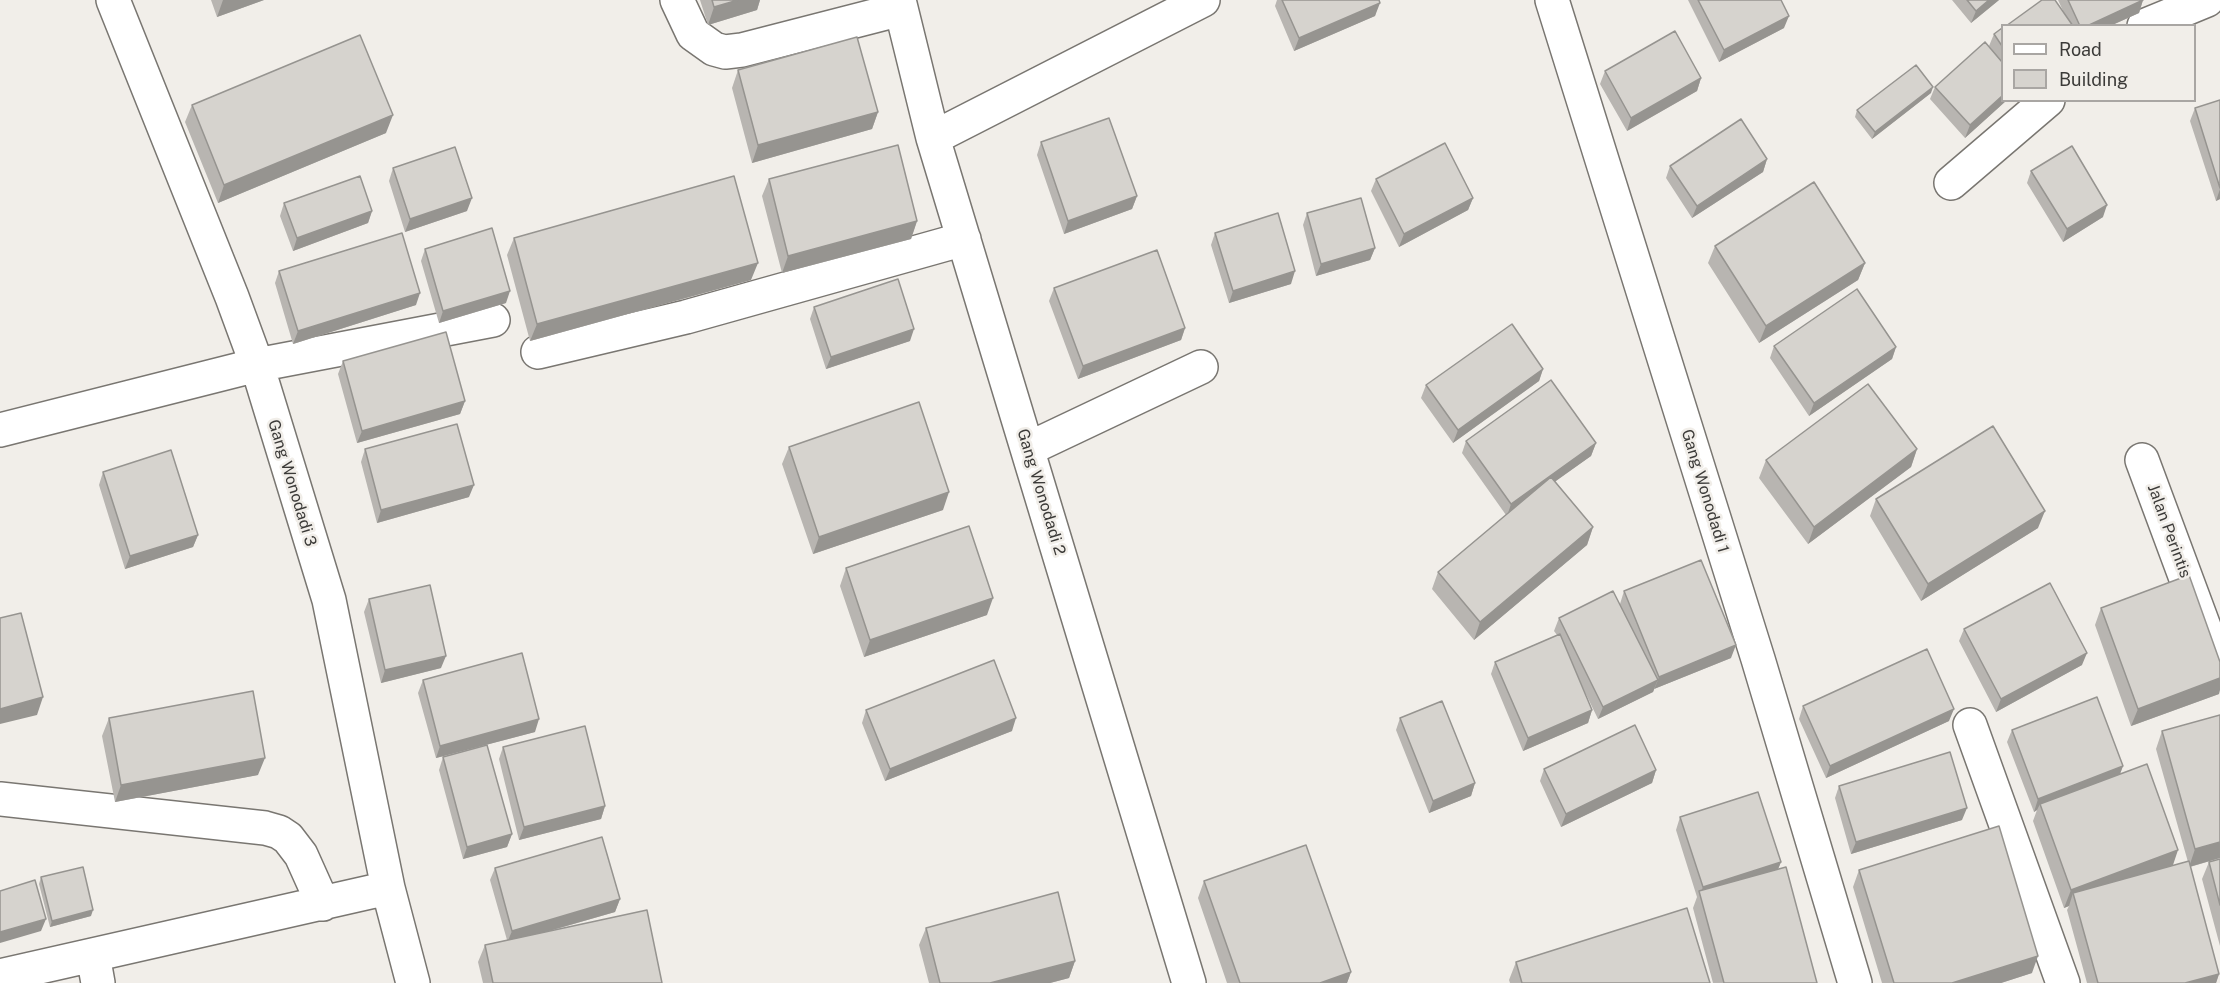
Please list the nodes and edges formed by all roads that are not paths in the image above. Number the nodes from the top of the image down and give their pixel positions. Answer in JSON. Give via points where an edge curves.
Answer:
{"nodes":[{"id":1,"x":113,"y":0,"type":"edge"},
{"id":2,"x":677,"y":0,"type":"edge"},
{"id":3,"x":1203,"y":0,"type":"edge"},
{"id":4,"x":1552,"y":0,"type":"edge"},
{"id":5,"x":2206,"y":0,"type":"edge"},
{"id":6,"x":900,"y":5,"type":"edge"},
{"id":7,"x":2145,"y":16,"type":"edge"},
{"id":8,"x":2046,"y":102,"type":"edge"},
{"id":9,"x":933,"y":138,"type":"junction"},
{"id":10,"x":1951,"y":183,"type":"dead end"},
{"id":11,"x":964,"y":240,"type":"junction"},
{"id":12,"x":493,"y":320,"type":"dead end"},
{"id":13,"x":538,"y":352,"type":"edge"},
{"id":14,"x":257,"y":365,"type":"junction"},
{"id":15,"x":1201,"y":368,"type":"dead end"},
{"id":16,"x":0,"y":430,"type":"edge"},
{"id":17,"x":1028,"y":449,"type":"junction"},
{"id":18,"x":2142,"y":460,"type":"dead end"},
{"id":19,"x":2220,"y":670,"type":"edge"},
{"id":20,"x":1970,"y":725,"type":"dead end"},
{"id":21,"x":0,"y":799,"type":"edge"},
{"id":22,"x":387,"y":888,"type":"junction"},
{"id":23,"x":323,"y":904,"type":"junction"},
{"id":24,"x":96,"y":969,"type":"edge"},
{"id":25,"x":0,"y":976,"type":"edge"},
{"id":26,"x":413,"y":983,"type":"edge"},
{"id":27,"x":1189,"y":983,"type":"edge"},
{"id":28,"x":1855,"y":983,"type":"edge"},
{"id":29,"x":2063,"y":983,"type":"edge"}],
"edges":[{"from":1,"to":14,"type":"street","name":"Gang Wonodadi 3"},
{"from":2,"to":6,"type":"street","via":[[693,34],[714,49],[725,51],[742,50]]},
{"from":3,"to":9,"type":"street"},
{"from":4,"to":28,"type":"street","name":"Gang Wonodadi 1"},
{"from":5,"to":7,"type":"street"},
{"from":6,"to":9,"type":"street","name":"Gang Wonodadi 2"},
{"from":8,"to":10,"type":"street"},
{"from":9,"to":11,"type":"street","name":"Gang Wonodadi 2"},
{"from":11,"to":13,"type":"street","via":[[686,317]]},
{"from":11,"to":17,"type":"street","name":"Gang Wonodadi 2"},
{"from":12,"to":14,"type":"street"},
{"from":14,"to":16,"type":"street"},
{"from":14,"to":22,"type":"street","name":"Gang Wonodadi 3","via":[[328,600]]},
{"from":15,"to":17,"type":"street"},
{"from":17,"to":27,"type":"street","name":"Gang Wonodadi 2"},
{"from":18,"to":19,"type":"street","name":"Jalan Perintis"},
{"from":20,"to":29,"type":"street"},
{"from":21,"to":23,"type":"street","via":[[279,832],[301,855]]},
{"from":22,"to":23,"type":"street"},
{"from":22,"to":26,"type":"street","name":"Gang Wonodadi 3"},
{"from":23,"to":24,"type":"street"},
{"from":24,"to":25,"type":"street"}]}
